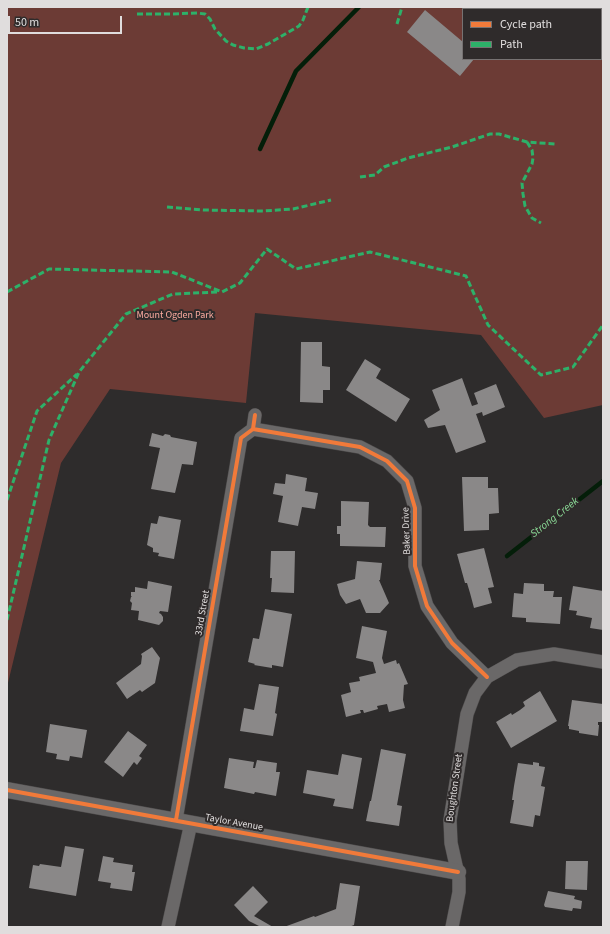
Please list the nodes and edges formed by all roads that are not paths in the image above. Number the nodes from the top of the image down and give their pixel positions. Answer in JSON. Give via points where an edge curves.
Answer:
{"nodes":[{"id":1,"x":255,"y":415,"type":"dead end"},
{"id":2,"x":253,"y":429,"type":"junction"},
{"id":3,"x":603,"y":662,"type":"edge"},
{"id":4,"x":487,"y":677,"type":"junction"},
{"id":5,"x":7,"y":790,"type":"edge"},
{"id":6,"x":183,"y":822,"type":"junction"},
{"id":7,"x":458,"y":872,"type":"junction"},
{"id":8,"x":168,"y":927,"type":"edge"},
{"id":9,"x":452,"y":927,"type":"edge"}],
"edges":[{"from":1,"to":2,"type":"street"},
{"from":2,"to":4,"type":"street","name":"Baker Drive","via":[[360,448],[386,461],[407,481],[416,508],[415,566],[427,606],[452,643]]},
{"from":2,"to":6,"type":"street","name":"33rd Street","via":[[241,438]]},
{"from":3,"to":4,"type":"street","via":[[554,654],[517,660]]},
{"from":4,"to":7,"type":"street","name":"Boughton Street","via":[[475,693],[467,714],[450,810],[451,843]]},
{"from":5,"to":6,"type":"street","name":"Taylor Avenue"},
{"from":6,"to":7,"type":"street","name":"Taylor Avenue"},
{"from":6,"to":8,"type":"street","name":"33rd Street"},
{"from":7,"to":9,"type":"street","name":"Boughton Street","via":[[459,892]]}]}
